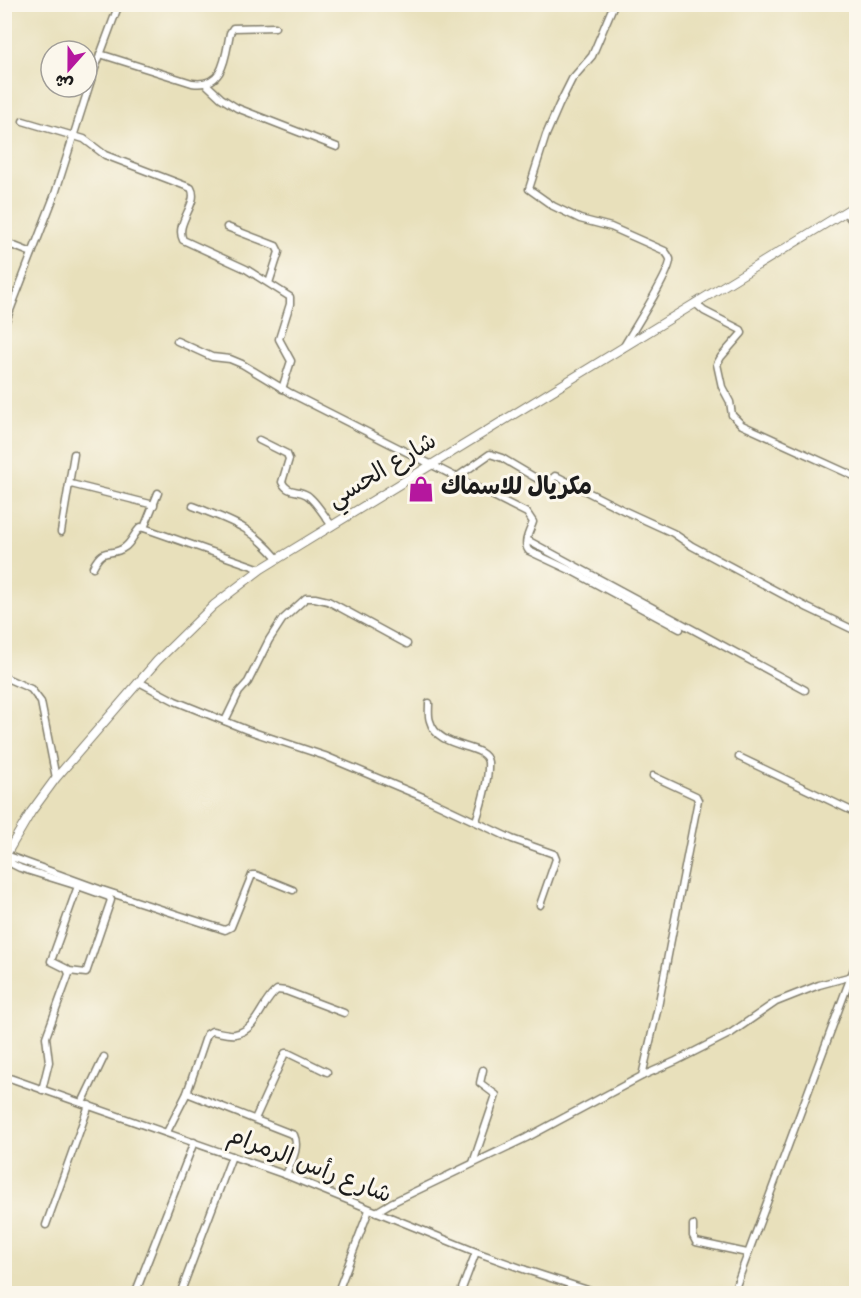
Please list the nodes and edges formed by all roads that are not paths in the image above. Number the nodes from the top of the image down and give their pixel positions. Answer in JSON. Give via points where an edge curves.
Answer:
{"nodes":[{"id":1,"x":145,"y":4,"type":"edge"},
{"id":2,"x":615,"y":4,"type":"edge"},
{"id":3,"x":118,"y":6,"type":"edge"},
{"id":4,"x":275,"y":27,"type":"dead end"},
{"id":5,"x":100,"y":54,"type":"junction"},
{"id":6,"x":205,"y":83,"type":"junction"},
{"id":7,"x":23,"y":122,"type":"dead end"},
{"id":8,"x":74,"y":136,"type":"junction"},
{"id":9,"x":338,"y":147,"type":"dead end"},
{"id":10,"x":856,"y":205,"type":"edge"},
{"id":11,"x":845,"y":212,"type":"junction"},
{"id":12,"x":856,"y":225,"type":"edge"},
{"id":13,"x":227,"y":227,"type":"dead end"},
{"id":14,"x":4,"y":242,"type":"edge"},
{"id":15,"x":32,"y":254,"type":"junction"},
{"id":16,"x":269,"y":283,"type":"junction"},
{"id":17,"x":695,"y":303,"type":"junction"},
{"id":18,"x":4,"y":326,"type":"edge"},
{"id":19,"x":177,"y":341,"type":"dead end"},
{"id":20,"x":623,"y":348,"type":"junction"},
{"id":21,"x":282,"y":389,"type":"junction"},
{"id":22,"x":259,"y":440,"type":"dead end"},
{"id":23,"x":74,"y":454,"type":"dead end"},
{"id":24,"x":432,"y":466,"type":"junction"},
{"id":25,"x":457,"y":477,"type":"junction"},
{"id":26,"x":856,"y":477,"type":"edge"},
{"id":27,"x":70,"y":484,"type":"junction"},
{"id":28,"x":158,"y":493,"type":"dead end"},
{"id":29,"x":154,"y":505,"type":"junction"},
{"id":30,"x":193,"y":506,"type":"dead end"},
{"id":31,"x":332,"y":526,"type":"junction"},
{"id":32,"x":144,"y":528,"type":"junction"},
{"id":33,"x":61,"y":532,"type":"dead end"},
{"id":34,"x":526,"y":540,"type":"junction"},
{"id":35,"x":278,"y":559,"type":"junction"},
{"id":36,"x":93,"y":567,"type":"dead end"},
{"id":37,"x":261,"y":569,"type":"junction"},
{"id":38,"x":680,"y":629,"type":"dead end"},
{"id":39,"x":856,"y":632,"type":"edge"},
{"id":40,"x":407,"y":644,"type":"dead end"},
{"id":41,"x":4,"y":677,"type":"edge"},
{"id":42,"x":139,"y":682,"type":"junction"},
{"id":43,"x":805,"y":690,"type":"dead end"},
{"id":44,"x":429,"y":703,"type":"dead end"},
{"id":45,"x":225,"y":721,"type":"junction"},
{"id":46,"x":739,"y":758,"type":"dead end"},
{"id":47,"x":653,"y":776,"type":"dead end"},
{"id":48,"x":56,"y":778,"type":"junction"},
{"id":49,"x":856,"y":813,"type":"edge"},
{"id":50,"x":476,"y":822,"type":"junction"},
{"id":51,"x":7,"y":857,"type":"edge"},
{"id":52,"x":78,"y":886,"type":"junction"},
{"id":53,"x":293,"y":890,"type":"dead end"},
{"id":54,"x":98,"y":891,"type":"junction"},
{"id":55,"x":540,"y":905,"type":"dead end"},
{"id":56,"x":856,"y":963,"type":"edge"},
{"id":57,"x":69,"y":972,"type":"junction"},
{"id":58,"x":852,"y":976,"type":"junction"},
{"id":59,"x":344,"y":1014,"type":"dead end"},
{"id":60,"x":104,"y":1057,"type":"dead end"},
{"id":61,"x":483,"y":1070,"type":"dead end"},
{"id":62,"x":327,"y":1072,"type":"dead end"},
{"id":63,"x":4,"y":1076,"type":"edge"},
{"id":64,"x":642,"y":1076,"type":"junction"},
{"id":65,"x":42,"y":1089,"type":"junction"},
{"id":66,"x":187,"y":1093,"type":"junction"},
{"id":67,"x":81,"y":1103,"type":"junction"},
{"id":68,"x":89,"y":1105,"type":"junction"},
{"id":69,"x":255,"y":1119,"type":"junction"},
{"id":70,"x":167,"y":1132,"type":"junction"},
{"id":71,"x":194,"y":1142,"type":"junction"},
{"id":72,"x":232,"y":1156,"type":"junction"},
{"id":73,"x":473,"y":1163,"type":"junction"},
{"id":74,"x":286,"y":1175,"type":"junction"},
{"id":75,"x":369,"y":1210,"type":"junction"},
{"id":76,"x":376,"y":1212,"type":"junction"},
{"id":77,"x":46,"y":1225,"type":"dead end"},
{"id":78,"x":693,"y":1225,"type":"dead end"},
{"id":79,"x":476,"y":1252,"type":"junction"},
{"id":80,"x":747,"y":1253,"type":"junction"},
{"id":81,"x":135,"y":1293,"type":"edge"},
{"id":82,"x":180,"y":1293,"type":"edge"},
{"id":83,"x":337,"y":1293,"type":"edge"},
{"id":84,"x":460,"y":1293,"type":"edge"},
{"id":85,"x":600,"y":1293,"type":"edge"},
{"id":86,"x":733,"y":1293,"type":"edge"}],
"edges":[{"from":1,"to":3,"type":"street"},
{"from":2,"to":20,"type":"street","via":[[592,56],[572,80],[559,105],[529,189],[580,219],[621,231],[668,255],[669,267]]},
{"from":3,"to":5,"type":"street"},
{"from":4,"to":6,"type":"street","via":[[232,29],[221,71]]},
{"from":5,"to":6,"type":"street","via":[[192,83]]},
{"from":5,"to":8,"type":"street"},
{"from":6,"to":9,"type":"street","via":[[237,108]]},
{"from":7,"to":8,"type":"street"},
{"from":8,"to":15,"type":"street"},
{"from":8,"to":16,"type":"street","via":[[105,155],[191,188],[193,196],[180,231],[183,240]]},
{"from":10,"to":11,"type":"street","name":"شارع الحسي"},
{"from":11,"to":12,"type":"street"},
{"from":11,"to":17,"type":"street","name":"شارع الحسي"},
{"from":13,"to":16,"type":"street","via":[[276,246],[279,252]]},
{"from":14,"to":15,"type":"street"},
{"from":15,"to":18,"type":"street"},
{"from":16,"to":21,"type":"street","via":[[291,300],[279,339],[291,361]]},
{"from":17,"to":20,"type":"street","name":"شارع الحسي"},
{"from":17,"to":26,"type":"street","via":[[741,330],[717,364],[736,420]]},
{"from":19,"to":21,"type":"street","via":[[212,357],[230,358]]},
{"from":20,"to":24,"type":"street","name":"شارع الحسي"},
{"from":21,"to":24,"type":"street"},
{"from":22,"to":31,"type":"street","via":[[287,454],[284,486],[308,496]]},
{"from":23,"to":27,"type":"street"},
{"from":24,"to":25,"type":"street"},
{"from":24,"to":31,"type":"street","name":"شارع الحسي"},
{"from":25,"to":34,"type":"street","via":[[527,513],[532,522]]},
{"from":25,"to":39,"type":"street","via":[[490,454],[546,484],[558,477],[673,533]]},
{"from":27,"to":29,"type":"street"},
{"from":27,"to":33,"type":"street"},
{"from":28,"to":29,"type":"street"},
{"from":29,"to":32,"type":"street"},
{"from":30,"to":35,"type":"street","via":[[244,526]]},
{"from":31,"to":35,"type":"street","name":"شارع الحسي"},
{"from":32,"to":36,"type":"street","via":[[138,529],[124,548],[105,552]]},
{"from":32,"to":37,"type":"street"},
{"from":34,"to":38,"type":"street","via":[[529,551]]},
{"from":34,"to":43,"type":"street"},
{"from":35,"to":37,"type":"street","name":"شارع الحسي"},
{"from":37,"to":42,"type":"street","name":"شارع الحسي","via":[[214,604]]},
{"from":40,"to":45,"type":"street","via":[[328,601],[306,598],[282,620]]},
{"from":41,"to":48,"type":"street","via":[[31,689],[41,702]]},
{"from":42,"to":45,"type":"street"},
{"from":42,"to":48,"type":"street","name":"شارع الحسي"},
{"from":44,"to":50,"type":"street","via":[[429,720],[440,737],[473,749],[488,761]]},
{"from":45,"to":50,"type":"street","via":[[325,756]]},
{"from":46,"to":49,"type":"street"},
{"from":47,"to":64,"type":"street","via":[[698,800]]},
{"from":48,"to":51,"type":"street","name":"شارع الحسي","via":[[30,812]]},
{"from":50,"to":55,"type":"street","via":[[554,854],[556,859]]},
{"from":51,"to":52,"type":"street","via":[[20,868]]},
{"from":51,"to":54,"type":"street"},
{"from":52,"to":54,"type":"street"},
{"from":52,"to":57,"type":"street","via":[[51,961]]},
{"from":53,"to":54,"type":"street","via":[[252,875],[231,927],[225,930]]},
{"from":54,"to":57,"type":"street","via":[[111,900],[89,966],[83,974]]},
{"from":56,"to":58,"type":"street"},
{"from":57,"to":65,"type":"street","via":[[46,1037],[50,1062]]},
{"from":58,"to":64,"type":"street","via":[[776,1002],[731,1033]]},
{"from":58,"to":80,"type":"street"},
{"from":59,"to":66,"type":"street","via":[[277,990],[254,1023],[239,1033],[207,1034]]},
{"from":60,"to":67,"type":"street"},
{"from":61,"to":73,"type":"street","via":[[480,1083],[496,1095]]},
{"from":62,"to":69,"type":"street","via":[[283,1054]]},
{"from":63,"to":65,"type":"street","name":"شارع رأس الرمرام"},
{"from":64,"to":73,"type":"street"},
{"from":65,"to":67,"type":"street","name":"شارع رأس الرمرام"},
{"from":66,"to":69,"type":"street"},
{"from":66,"to":70,"type":"street"},
{"from":67,"to":68,"type":"street","name":"شارع رأس الرمرام"},
{"from":68,"to":70,"type":"street","name":"شارع رأس الرمرام"},
{"from":68,"to":77,"type":"street"},
{"from":69,"to":74,"type":"street","via":[[294,1135],[296,1148]]},
{"from":70,"to":71,"type":"street","name":"شارع رأس الرمرام"},
{"from":71,"to":72,"type":"street","name":"شارع رأس الرمرام"},
{"from":71,"to":81,"type":"street"},
{"from":72,"to":74,"type":"street","name":"شارع رأس الرمرام"},
{"from":72,"to":82,"type":"street"},
{"from":73,"to":76,"type":"street"},
{"from":74,"to":75,"type":"street","name":"شارع رأس الرمرام"},
{"from":75,"to":76,"type":"street","name":"شارع رأس الرمرام"},
{"from":75,"to":83,"type":"street"},
{"from":76,"to":79,"type":"street","name":"شارع رأس الرمرام"},
{"from":78,"to":80,"type":"street","via":[[696,1242]]},
{"from":79,"to":84,"type":"street"},
{"from":79,"to":85,"type":"street","name":"شارع رأس الرمرام"},
{"from":80,"to":86,"type":"street"}]}
